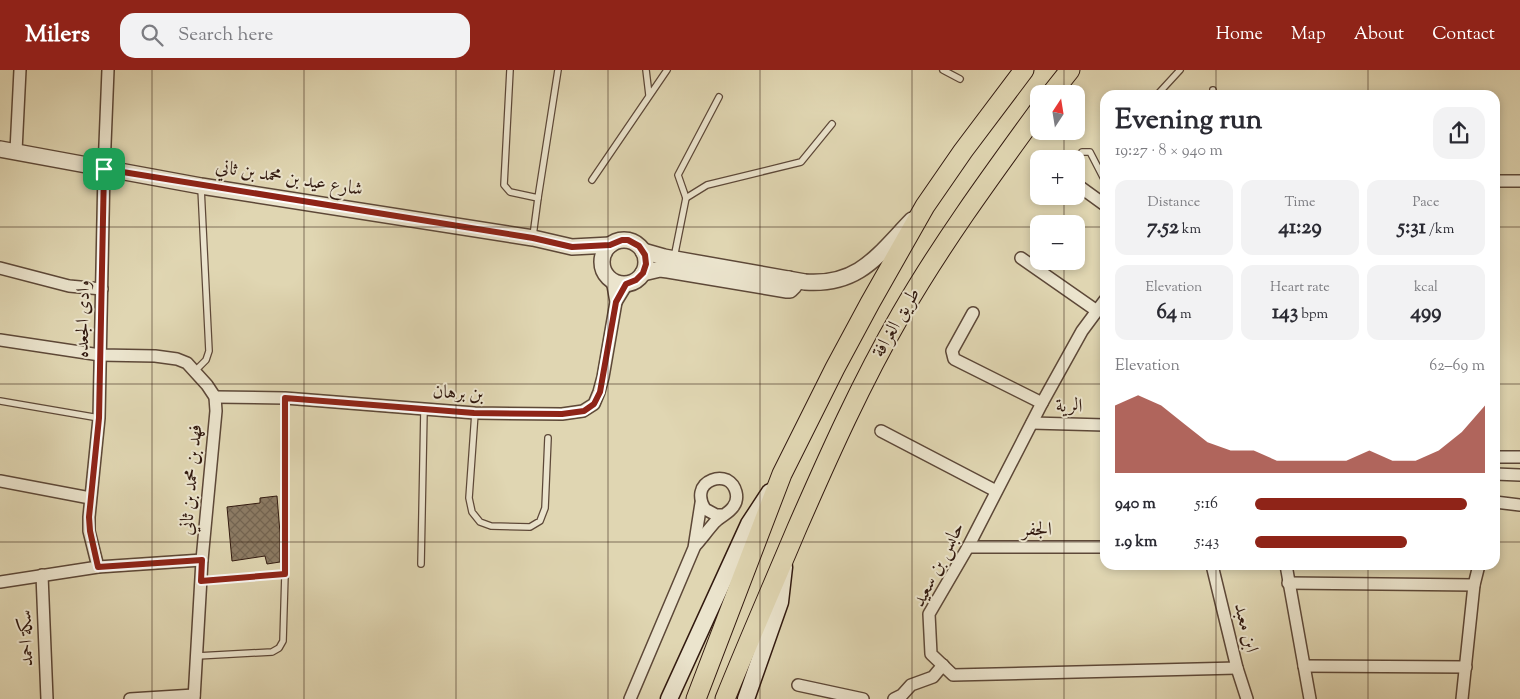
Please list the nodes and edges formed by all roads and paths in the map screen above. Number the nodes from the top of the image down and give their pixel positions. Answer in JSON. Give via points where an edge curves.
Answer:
{"nodes":[{"id":1,"x":20,"y":70,"type":"edge"},
{"id":2,"x":108,"y":70,"type":"edge"},
{"id":3,"x":510,"y":70,"type":"edge"},
{"id":4,"x":558,"y":70,"type":"edge"},
{"id":5,"x":646,"y":70,"type":"edge"},
{"id":6,"x":666,"y":70,"type":"edge"},
{"id":7,"x":943,"y":70,"type":"edge"},
{"id":8,"x":1024,"y":70,"type":"edge"},
{"id":9,"x":1070,"y":70,"type":"edge"},
{"id":10,"x":1180,"y":70,"type":"edge"},
{"id":11,"x":960,"y":80,"type":"dead end"},
{"id":12,"x":1058,"y":85,"type":"edge"},
{"id":13,"x":1162,"y":90,"type":"edge"},
{"id":14,"x":649,"y":96,"type":"junction"},
{"id":15,"x":719,"y":97,"type":"dead end"},
{"id":16,"x":1030,"y":122,"type":"edge"},
{"id":17,"x":832,"y":124,"type":"dead end"},
{"id":18,"x":0,"y":149,"type":"edge"},
{"id":19,"x":16,"y":151,"type":"junction"},
{"id":20,"x":1085,"y":151,"type":"edge"},
{"id":21,"x":104,"y":169,"type":"junction"},
{"id":22,"x":1100,"y":171,"type":"edge"},
{"id":23,"x":592,"y":180,"type":"dead end"},
{"id":24,"x":1500,"y":181,"type":"edge"},
{"id":25,"x":1520,"y":181,"type":"edge"},
{"id":26,"x":201,"y":186,"type":"junction"},
{"id":27,"x":1085,"y":191,"type":"edge"},
{"id":28,"x":538,"y":198,"type":"junction"},
{"id":29,"x":686,"y":198,"type":"junction"},
{"id":30,"x":1100,"y":201,"type":"edge"},
{"id":31,"x":924,"y":206,"type":"junction"},
{"id":32,"x":533,"y":238,"type":"junction"},
{"id":33,"x":610,"y":245,"type":"junction"},
{"id":34,"x":572,"y":247,"type":"junction"},
{"id":35,"x":643,"y":251,"type":"junction"},
{"id":36,"x":674,"y":258,"type":"junction"},
{"id":37,"x":1021,"y":258,"type":"dead end"},
{"id":38,"x":602,"y":264,"type":"junction"},
{"id":39,"x":0,"y":268,"type":"edge"},
{"id":40,"x":643,"y":273,"type":"junction"},
{"id":41,"x":789,"y":279,"type":"junction"},
{"id":42,"x":619,"y":282,"type":"junction"},
{"id":43,"x":102,"y":289,"type":"junction"},
{"id":44,"x":1100,"y":306,"type":"edge"},
{"id":45,"x":1097,"y":310,"type":"junction"},
{"id":46,"x":973,"y":313,"type":"dead end"},
{"id":47,"x":0,"y":340,"type":"edge"},
{"id":48,"x":100,"y":355,"type":"junction"},
{"id":49,"x":195,"y":371,"type":"junction"},
{"id":50,"x":215,"y":396,"type":"junction"},
{"id":51,"x":285,"y":398,"type":"junction"},
{"id":52,"x":0,"y":400,"type":"edge"},
{"id":53,"x":1042,"y":403,"type":"junction"},
{"id":54,"x":424,"y":410,"type":"junction"},
{"id":55,"x":474,"y":413,"type":"junction"},
{"id":56,"x":99,"y":418,"type":"junction"},
{"id":57,"x":1032,"y":423,"type":"junction"},
{"id":58,"x":1100,"y":425,"type":"edge"},
{"id":59,"x":881,"y":431,"type":"dead end"},
{"id":60,"x":548,"y":438,"type":"dead end"},
{"id":61,"x":1500,"y":457,"type":"edge"},
{"id":62,"x":1520,"y":457,"type":"edge"},
{"id":63,"x":782,"y":474,"type":"junction"},
{"id":64,"x":1500,"y":474,"type":"edge"},
{"id":65,"x":1520,"y":475,"type":"edge"},
{"id":66,"x":0,"y":481,"type":"edge"},
{"id":67,"x":996,"y":491,"type":"junction"},
{"id":68,"x":90,"y":498,"type":"junction"},
{"id":69,"x":1500,"y":503,"type":"edge"},
{"id":70,"x":701,"y":504,"type":"junction"},
{"id":71,"x":1520,"y":506,"type":"edge"},
{"id":72,"x":723,"y":515,"type":"junction"},
{"id":73,"x":968,"y":547,"type":"junction"},
{"id":74,"x":1100,"y":547,"type":"edge"},
{"id":75,"x":694,"y":548,"type":"junction"},
{"id":76,"x":786,"y":554,"type":"junction"},
{"id":77,"x":202,"y":560,"type":"junction"},
{"id":78,"x":421,"y":564,"type":"dead end"},
{"id":79,"x":98,"y":567,"type":"junction"},
{"id":80,"x":1213,"y":570,"type":"edge"},
{"id":81,"x":1287,"y":570,"type":"edge"},
{"id":82,"x":1473,"y":570,"type":"edge"},
{"id":83,"x":1478,"y":570,"type":"edge"},
{"id":84,"x":285,"y":574,"type":"junction"},
{"id":85,"x":42,"y":575,"type":"junction"},
{"id":86,"x":201,"y":581,"type":"junction"},
{"id":87,"x":0,"y":582,"type":"edge"},
{"id":88,"x":1288,"y":583,"type":"junction"},
{"id":89,"x":1474,"y":585,"type":"junction"},
{"id":90,"x":197,"y":656,"type":"junction"},
{"id":91,"x":943,"y":665,"type":"junction"},
{"id":92,"x":1304,"y":666,"type":"junction"},
{"id":93,"x":1466,"y":667,"type":"junction"},
{"id":94,"x":1237,"y":668,"type":"junction"},
{"id":95,"x":798,"y":685,"type":"dead end"},
{"id":96,"x":194,"y":697,"type":"edge"},
{"id":97,"x":47,"y":699,"type":"edge"},
{"id":98,"x":130,"y":699,"type":"edge"},
{"id":99,"x":630,"y":699,"type":"edge"},
{"id":100,"x":669,"y":699,"type":"edge"},
{"id":101,"x":696,"y":699,"type":"edge"},
{"id":102,"x":725,"y":699,"type":"edge"},
{"id":103,"x":746,"y":699,"type":"edge"},
{"id":104,"x":864,"y":699,"type":"edge"},
{"id":105,"x":894,"y":699,"type":"edge"},
{"id":106,"x":1247,"y":699,"type":"edge"},
{"id":107,"x":1310,"y":699,"type":"edge"},
{"id":108,"x":1462,"y":699,"type":"edge"}],
"edges":[{"from":1,"to":19,"type":"street"},
{"from":2,"to":21,"type":"street","name":"وادى الجعده"},
{"from":3,"to":28,"type":"lane","via":[[504,185],[510,192]]},
{"from":4,"to":28,"type":"lane"},
{"from":5,"to":14,"type":"lane"},
{"from":6,"to":14,"type":"lane"},
{"from":7,"to":11,"type":"lane"},
{"from":8,"to":31,"type":"highway","name":"طريق الغرافة"},
{"from":9,"to":12,"type":"highway"},
{"from":10,"to":13,"type":"lane"},
{"from":14,"to":23,"type":"lane"},
{"from":15,"to":29,"type":"lane","via":[[678,175]]},
{"from":16,"to":76,"type":"highway","name":"طريق الغرافة","via":[[981,189],[901,314],[869,372]]},
{"from":17,"to":29,"type":"lane","via":[[801,162],[707,186]]},
{"from":18,"to":19,"type":"street","name":"شارع عيد بن محمد بن ثاني"},
{"from":19,"to":21,"type":"street","name":"شارع عيد بن محمد بن ثاني"},
{"from":20,"to":22,"type":"lane","via":[[1090,152]]},
{"from":21,"to":26,"type":"street","name":"شارع عيد بن محمد بن ثاني"},
{"from":21,"to":43,"type":"street","name":"وادى الجعده"},
{"from":24,"to":25,"type":"street"},
{"from":26,"to":32,"type":"street","name":"شارع عيد بن محمد بن ثاني"},
{"from":26,"to":49,"type":"lane","via":[[209,351],[206,360]]},
{"from":27,"to":30,"type":"street"},
{"from":28,"to":32,"type":"lane"},
{"from":29,"to":36,"type":"lane"},
{"from":31,"to":41,"type":"street","via":[[859,272],[820,283]]},
{"from":31,"to":63,"type":"highway","name":"طريق الغرافة","via":[[808,419]]},
{"from":32,"to":34,"type":"street","name":"شارع عيد بن محمد بن ثاني"},
{"from":33,"to":34,"type":"street","name":"شارع عيد بن محمد بن ثاني"},
{"from":33,"to":35,"type":"street","via":[[628,240]]},
{"from":33,"to":38,"type":"street"},
{"from":34,"to":38,"type":"street","name":"شارع عيد بن محمد بن ثاني"},
{"from":35,"to":36,"type":"street"},
{"from":35,"to":40,"type":"street","via":[[646,264]]},
{"from":36,"to":41,"type":"street"},
{"from":37,"to":45,"type":"street"},
{"from":38,"to":42,"type":"street","via":[[604,270]]},
{"from":39,"to":43,"type":"street","via":[[69,286]]},
{"from":40,"to":41,"type":"street","via":[[668,270],[787,290],[794,286]]},
{"from":40,"to":42,"type":"street","via":[[636,280]]},
{"from":42,"to":55,"type":"street","name":"بن برهان","via":[[600,392],[594,404],[584,411],[562,414]]},
{"from":43,"to":48,"type":"street","name":"وادى الجعده"},
{"from":44,"to":45,"type":"street","name":"حابس بن سعيد"},
{"from":45,"to":53,"type":"street","name":"حابس بن سعيد"},
{"from":46,"to":53,"type":"street","via":[[952,351],[954,359]]},
{"from":47,"to":48,"type":"street"},
{"from":48,"to":49,"type":"street","via":[[171,357],[187,363]]},
{"from":48,"to":56,"type":"street","name":"وادى الجعده"},
{"from":49,"to":50,"type":"street"},
{"from":50,"to":51,"type":"street","name":"بن برهان"},
{"from":50,"to":77,"type":"street","name":"فهد بن محمد بن ثاني"},
{"from":51,"to":54,"type":"street","name":"بن برهان"},
{"from":51,"to":84,"type":"lane"},
{"from":52,"to":56,"type":"lane"},
{"from":53,"to":57,"type":"street","name":"حابس بن سعيد"},
{"from":54,"to":55,"type":"street","name":"بن برهان"},
{"from":54,"to":78,"type":"lane"},
{"from":55,"to":60,"type":"lane","via":[[469,498],[472,512],[480,522],[491,526],[530,527],[540,521],[545,508]]},
{"from":56,"to":68,"type":"street","name":"وادى الجعده"},
{"from":57,"to":58,"type":"street","name":"الرية"},
{"from":57,"to":67,"type":"street","name":"حابس بن سعيد"},
{"from":59,"to":67,"type":"street"},
{"from":61,"to":62,"type":"street"},
{"from":63,"to":100,"type":"main road","name":"طريق الغرافة","via":[[749,524]]},
{"from":63,"to":101,"type":"highway","name":"طريق الغرافة"},
{"from":64,"to":65,"type":"street"},
{"from":66,"to":68,"type":"street"},
{"from":67,"to":73,"type":"street","name":"حابس بن سعيد"},
{"from":68,"to":79,"type":"street","name":"وادى الجعده","via":[[90,531]]},
{"from":69,"to":71,"type":"street"},
{"from":70,"to":72,"type":"street","via":[[710,513]]},
{"from":70,"to":72,"type":"street","via":[[701,490],[710,480],[717,478],[730,482],[737,494],[734,507]]},
{"from":70,"to":75,"type":"street"},
{"from":72,"to":75,"type":"street"},
{"from":73,"to":74,"type":"street","name":"الجفر"},
{"from":73,"to":91,"type":"street","name":"حابس بن سعيد","via":[[929,614],[931,654]]},
{"from":75,"to":99,"type":"street"},
{"from":76,"to":102,"type":"highway","name":"طريق الغرافة"},
{"from":76,"to":103,"type":"main road","name":"طريق الغرافة","via":[[780,602]]},
{"from":77,"to":79,"type":"street"},
{"from":77,"to":86,"type":"street","name":"فهد بن محمد بن ثاني"},
{"from":79,"to":85,"type":"street"},
{"from":80,"to":94,"type":"street","name":"ابن معبد"},
{"from":81,"to":88,"type":"street"},
{"from":82,"to":89,"type":"street"},
{"from":83,"to":89,"type":"street"},
{"from":84,"to":86,"type":"lane"},
{"from":84,"to":90,"type":"lane","via":[[284,633],[279,648],[265,653]]},
{"from":85,"to":87,"type":"street"},
{"from":85,"to":97,"type":"street","name":"سكة احمد"},
{"from":86,"to":90,"type":"street","name":"فهد بن محمد بن ثاني"},
{"from":88,"to":89,"type":"street"},
{"from":88,"to":92,"type":"street"},
{"from":89,"to":93,"type":"street"},
{"from":90,"to":96,"type":"street","name":"فهد بن محمد بن ثاني"},
{"from":91,"to":94,"type":"street","via":[[953,675]]},
{"from":91,"to":105,"type":"street","via":[[933,677],[911,685]]},
{"from":92,"to":93,"type":"street"},
{"from":92,"to":107,"type":"street"},
{"from":93,"to":108,"type":"street"},
{"from":94,"to":106,"type":"street","name":"ابن معبد"},
{"from":95,"to":104,"type":"street"},
{"from":96,"to":98,"type":"street"}]}
